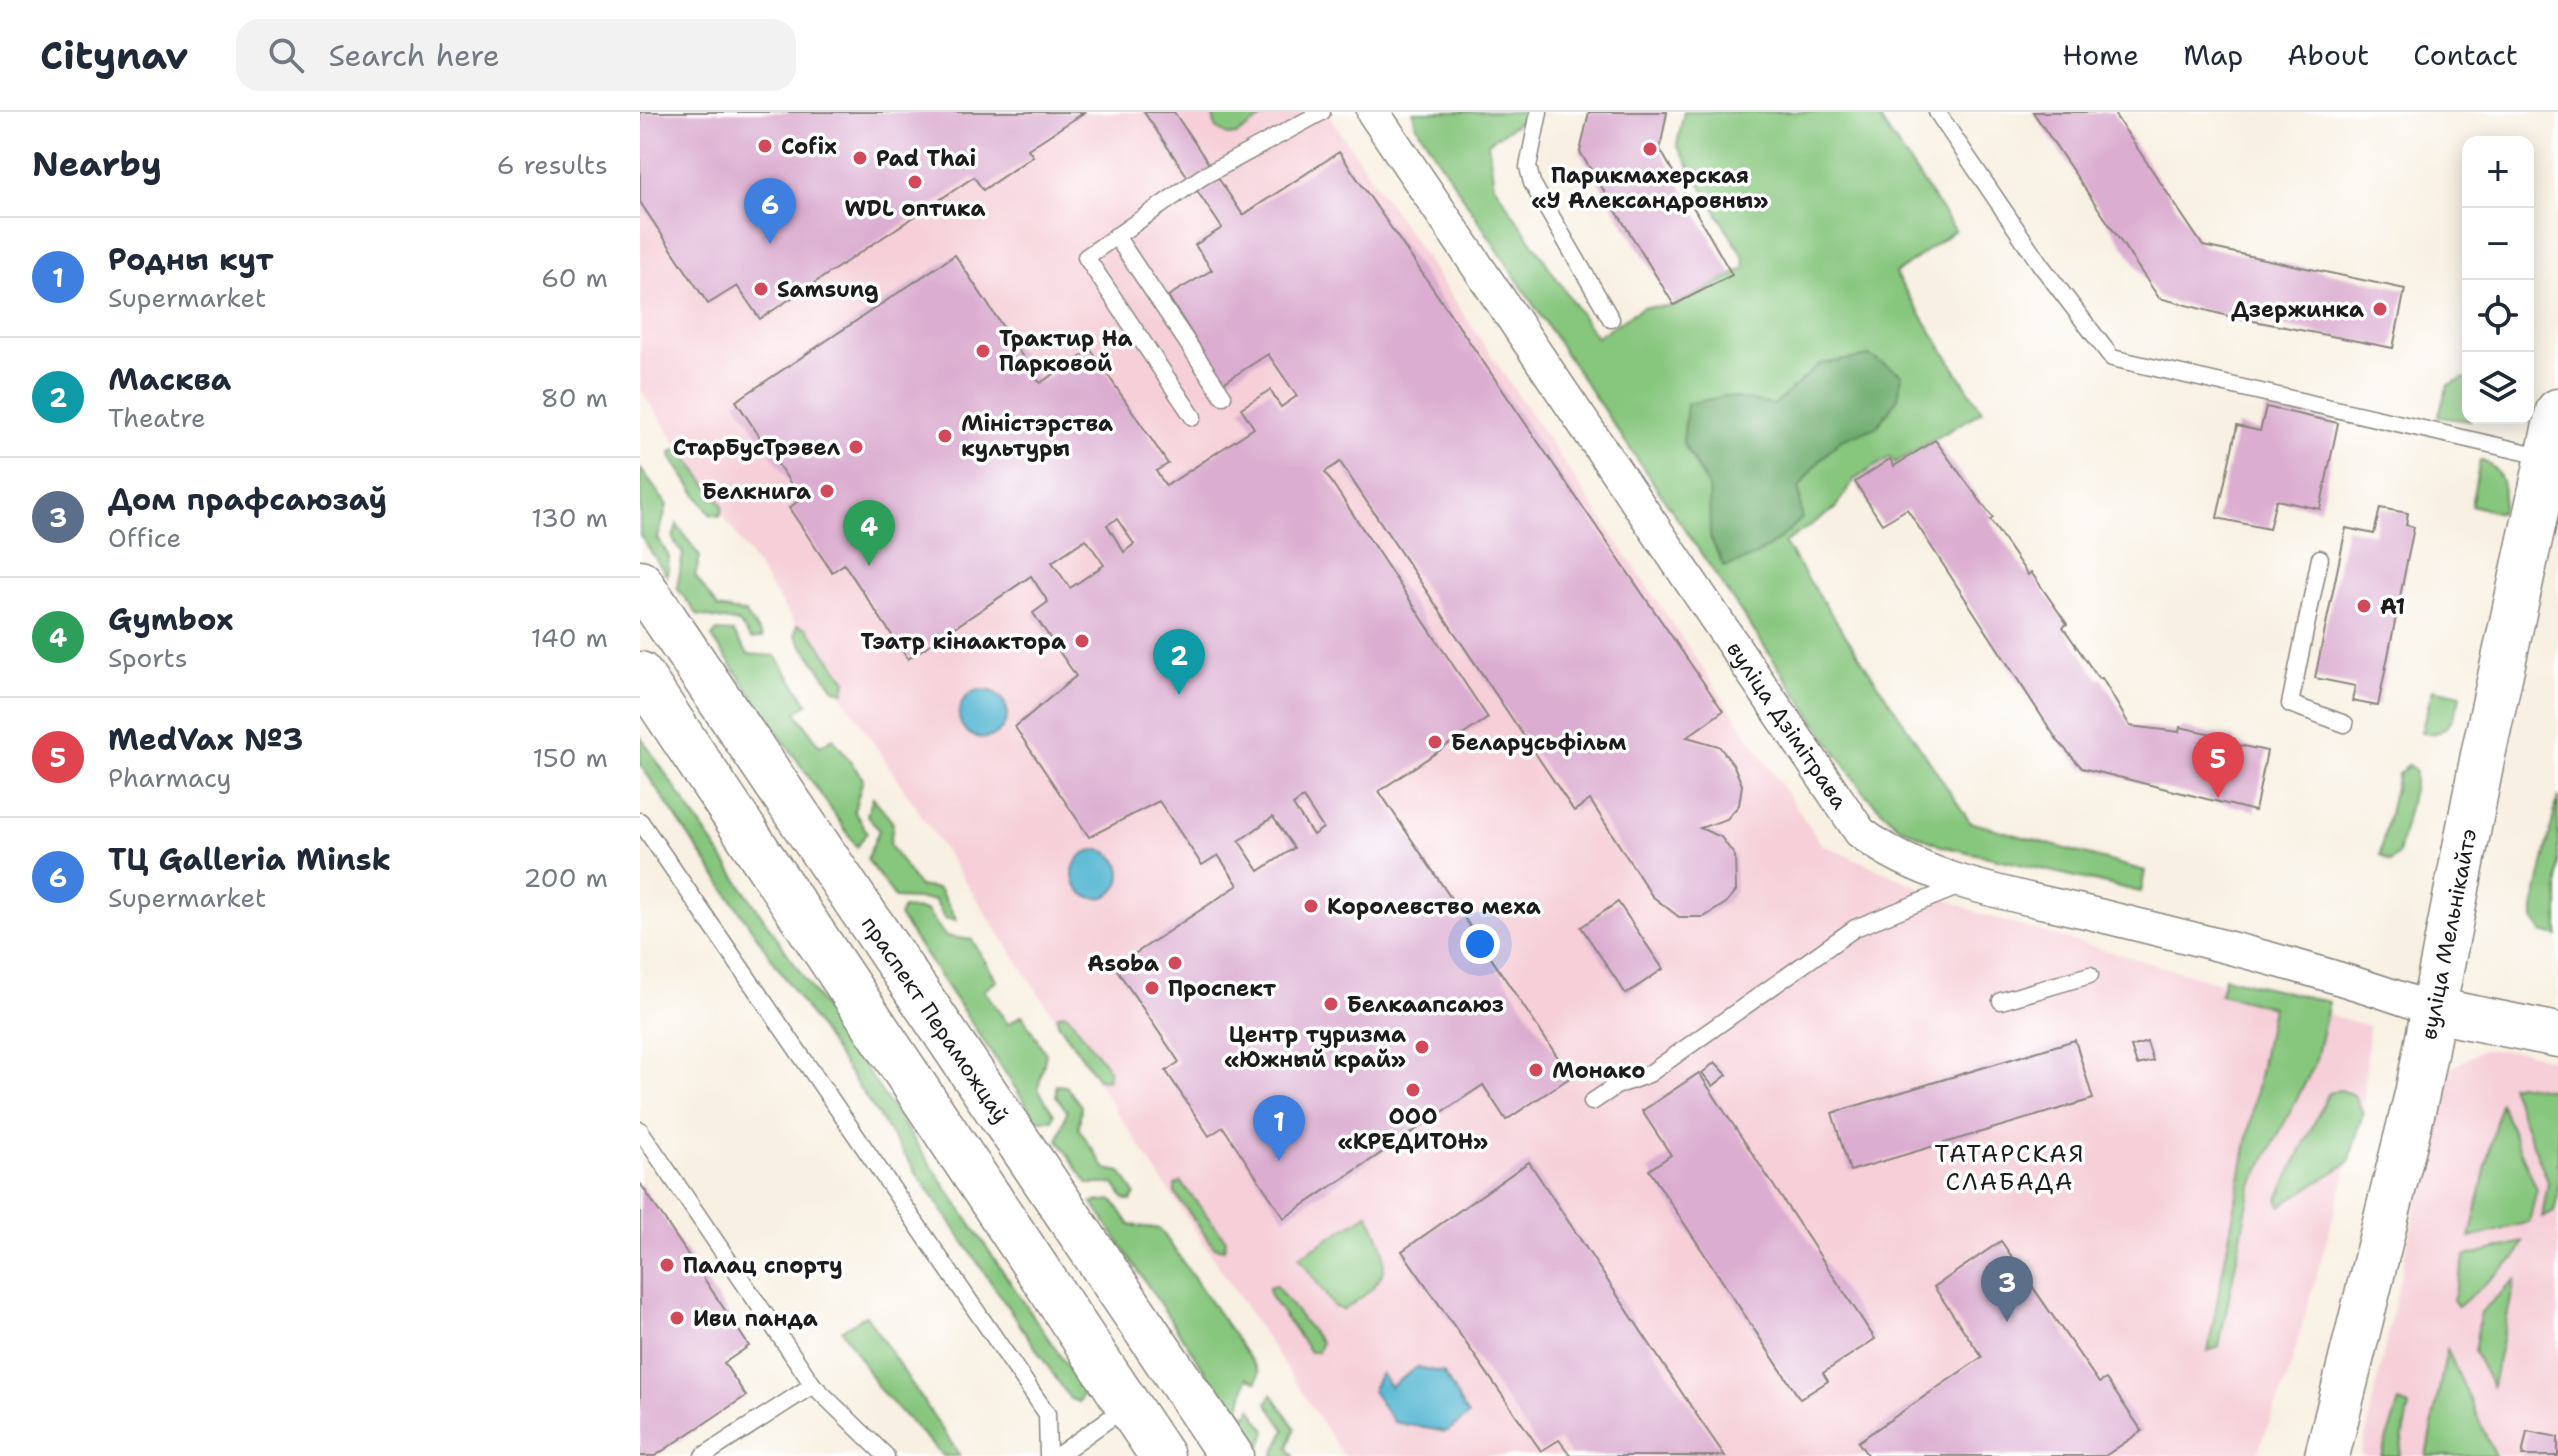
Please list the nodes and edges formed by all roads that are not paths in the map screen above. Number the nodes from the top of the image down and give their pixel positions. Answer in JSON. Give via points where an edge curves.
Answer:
{"nodes":[{"id":1,"x":1322,"y":112,"type":"edge"},
{"id":2,"x":1539,"y":112,"type":"edge"},
{"id":3,"x":1937,"y":112,"type":"edge"},
{"id":4,"x":1372,"y":114,"type":"edge"},
{"id":5,"x":1116,"y":236,"type":"junction"},
{"id":6,"x":1611,"y":319,"type":"dead end"},
{"id":7,"x":1223,"y":396,"type":"dead end"},
{"id":8,"x":2558,"y":411,"type":"edge"},
{"id":9,"x":1193,"y":417,"type":"dead end"},
{"id":10,"x":2547,"y":458,"type":"junction"},
{"id":11,"x":2320,"y":558,"type":"dead end"},
{"id":12,"x":640,"y":582,"type":"edge"},
{"id":13,"x":640,"y":674,"type":"edge"},
{"id":14,"x":2345,"y":724,"type":"dead end"},
{"id":15,"x":640,"y":821,"type":"edge"},
{"id":16,"x":1969,"y":883,"type":"junction"},
{"id":17,"x":2090,"y":975,"type":"dead end"},
{"id":18,"x":2001,"y":1001,"type":"dead end"},
{"id":19,"x":2434,"y":1010,"type":"junction"},
{"id":20,"x":2558,"y":1035,"type":"edge"},
{"id":21,"x":1592,"y":1102,"type":"dead end"},
{"id":22,"x":640,"y":1130,"type":"edge"},
{"id":23,"x":813,"y":1385,"type":"junction"},
{"id":24,"x":1127,"y":1406,"type":"junction"},
{"id":25,"x":703,"y":1456,"type":"edge"},
{"id":26,"x":886,"y":1456,"type":"edge"},
{"id":27,"x":1048,"y":1456,"type":"edge"},
{"id":28,"x":1057,"y":1456,"type":"edge"},
{"id":29,"x":1162,"y":1456,"type":"edge"},
{"id":30,"x":1231,"y":1456,"type":"edge"},
{"id":31,"x":2327,"y":1456,"type":"edge"}],
"edges":[{"from":1,"to":5,"type":"lane","via":[[1202,177]]},
{"from":2,"to":6,"type":"lane","via":[[1528,167],[1532,183]]},
{"from":3,"to":10,"type":"lane","via":[[2040,264],[2112,358]]},
{"from":4,"to":16,"type":"street","name":"вуліца Дзімітрава","via":[[1579,413],[1839,805],[1877,845]]},
{"from":5,"to":7,"type":"lane"},
{"from":5,"to":9,"type":"lane","via":[[1086,257]]},
{"from":8,"to":10,"type":"main road","name":"вуліца Мельнікайтэ"},
{"from":10,"to":19,"type":"main road","name":"вуліца Мельнікайтэ"},
{"from":11,"to":14,"type":"lane","via":[[2290,704]]},
{"from":12,"to":30,"type":"main road","name":"праспект Пераможцаў"},
{"from":13,"to":24,"type":"main road"},
{"from":15,"to":27,"type":"lane","via":[[1047,1414]]},
{"from":16,"to":19,"type":"street","name":"вуліца Дзімітрава","via":[[2352,981]]},
{"from":16,"to":21,"type":"lane","via":[[1855,928],[1649,1074]]},
{"from":17,"to":18,"type":"lane"},
{"from":19,"to":20,"type":"main road"},
{"from":19,"to":31,"type":"main road","name":"вуліца Мельнікайтэ"},
{"from":22,"to":23,"type":"lane"},
{"from":23,"to":25,"type":"lane"},
{"from":23,"to":26,"type":"lane"},
{"from":24,"to":28,"type":"lane"},
{"from":24,"to":29,"type":"main road"}]}
